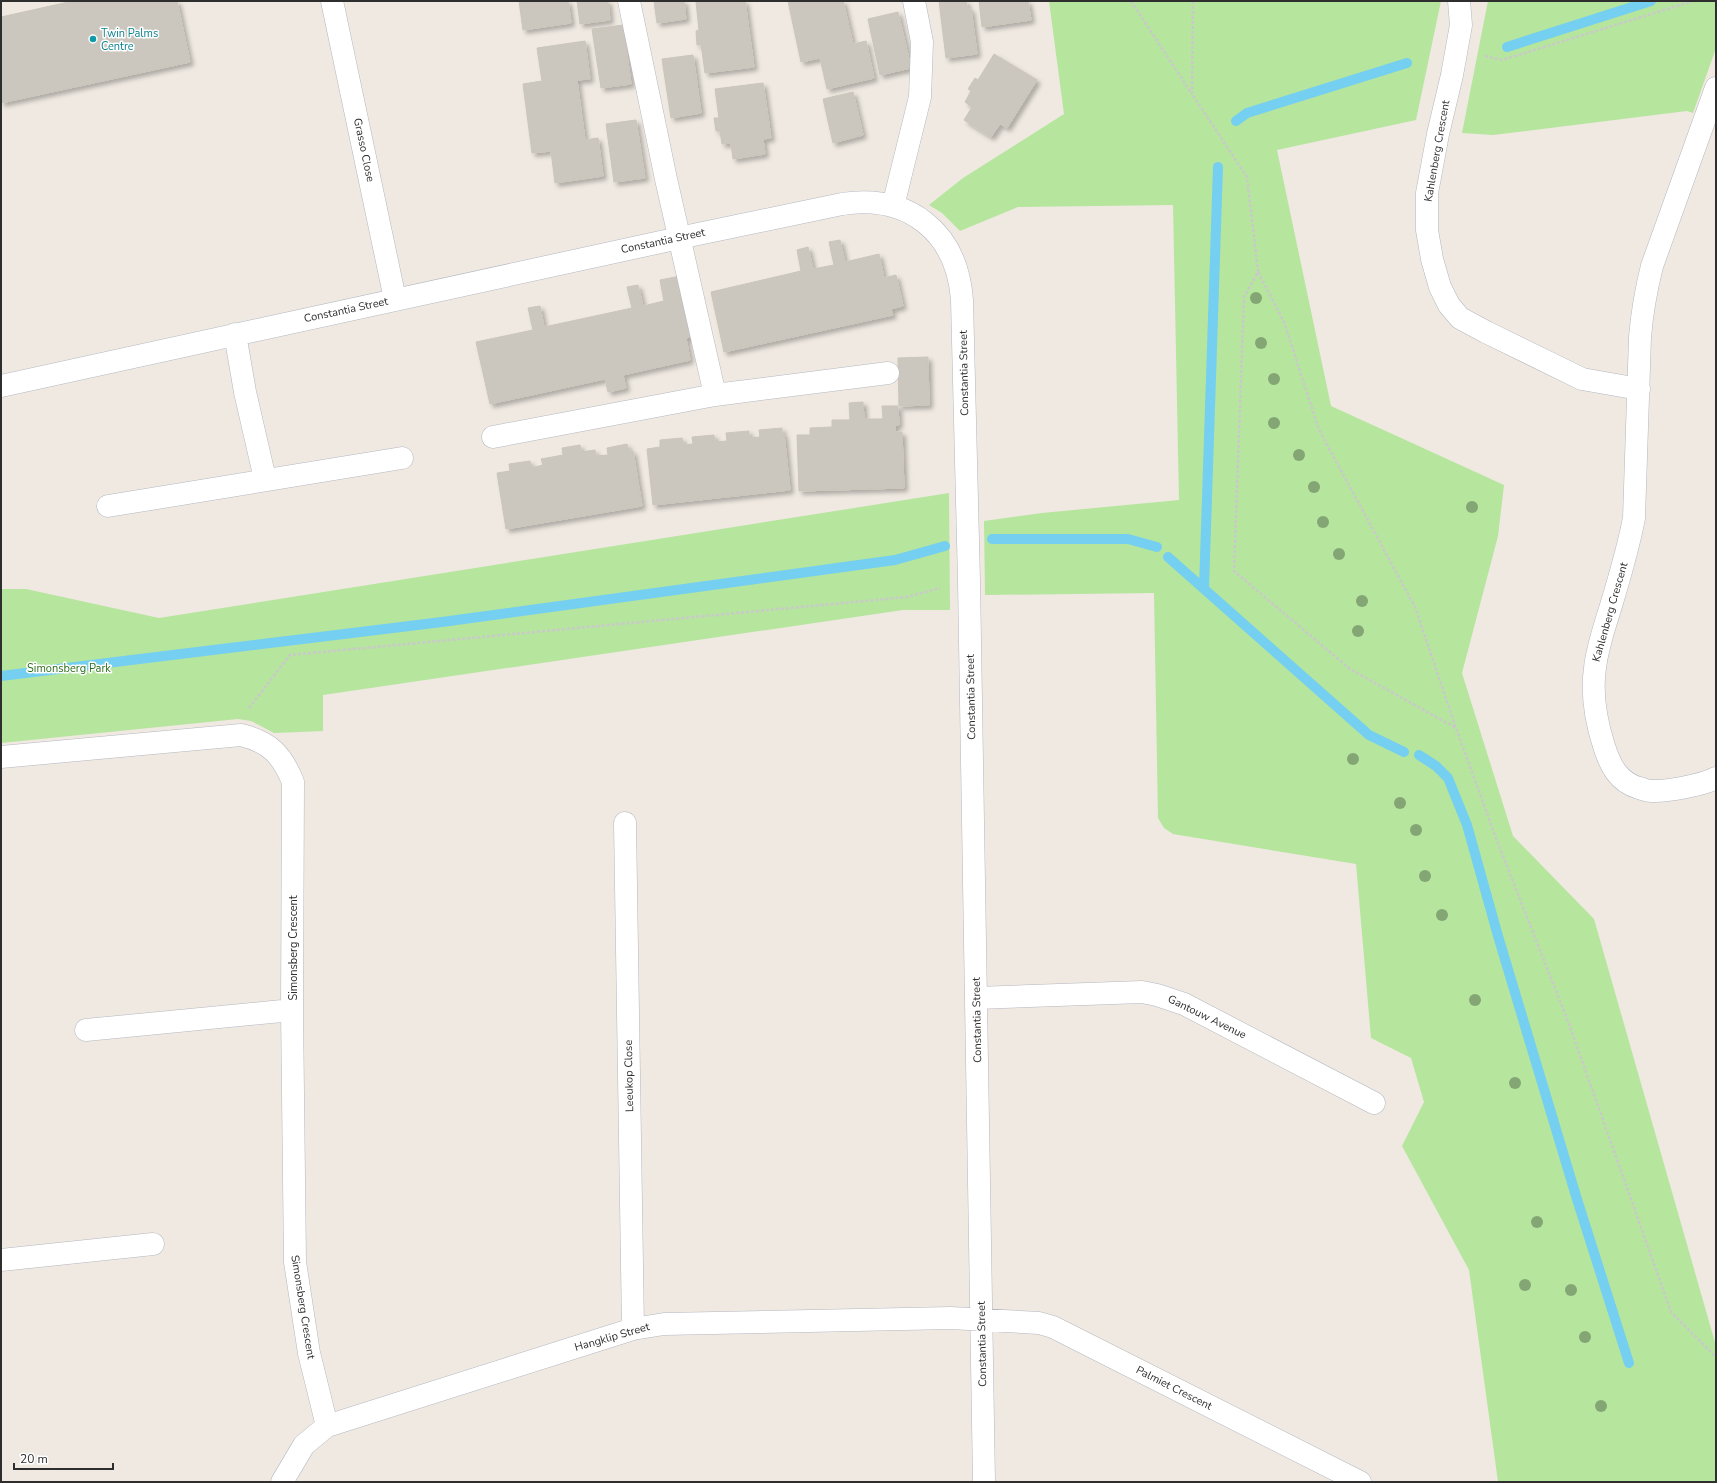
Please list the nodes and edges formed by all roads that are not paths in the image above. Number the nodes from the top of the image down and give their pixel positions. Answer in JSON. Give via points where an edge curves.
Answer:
{"nodes":[{"id":1,"x":332,"y":1,"type":"edge"},
{"id":2,"x":629,"y":1,"type":"edge"},
{"id":3,"x":914,"y":1,"type":"edge"},
{"id":4,"x":1459,"y":1,"type":"edge"},
{"id":5,"x":1716,"y":88,"type":"edge"},
{"id":6,"x":893,"y":206,"type":"junction"},
{"id":7,"x":679,"y":238,"type":"junction"},
{"id":8,"x":395,"y":299,"type":"junction"},
{"id":9,"x":235,"y":334,"type":"junction"},
{"id":10,"x":888,"y":373,"type":"dead end"},
{"id":11,"x":1,"y":386,"type":"edge"},
{"id":12,"x":1638,"y":389,"type":"junction"},
{"id":13,"x":715,"y":395,"type":"junction"},
{"id":14,"x":493,"y":437,"type":"dead end"},
{"id":15,"x":402,"y":458,"type":"dead end"},
{"id":16,"x":265,"y":479,"type":"junction"},
{"id":17,"x":108,"y":506,"type":"dead end"},
{"id":18,"x":1,"y":758,"type":"edge"},
{"id":19,"x":1716,"y":778,"type":"edge"},
{"id":20,"x":625,"y":823,"type":"dead end"},
{"id":21,"x":976,"y":998,"type":"junction"},
{"id":22,"x":292,"y":1010,"type":"junction"},
{"id":23,"x":86,"y":1030,"type":"dead end"},
{"id":24,"x":1374,"y":1103,"type":"dead end"},
{"id":25,"x":153,"y":1244,"type":"dead end"},
{"id":26,"x":1,"y":1260,"type":"edge"},
{"id":27,"x":982,"y":1320,"type":"junction"},
{"id":28,"x":633,"y":1329,"type":"junction"},
{"id":29,"x":327,"y":1426,"type":"junction"},
{"id":30,"x":282,"y":1482,"type":"edge"},
{"id":31,"x":984,"y":1482,"type":"edge"},
{"id":32,"x":1360,"y":1482,"type":"edge"}],
"edges":[{"from":1,"to":8,"type":"street","name":"Grasso Close"},
{"from":2,"to":7,"type":"street"},
{"from":3,"to":6,"type":"street","via":[[922,42],[920,97]]},
{"from":4,"to":12,"type":"street","name":"Kahlenberg Crescent","via":[[1461,25],[1457,51],[1427,193],[1427,230],[1440,287],[1449,305],[1460,318],[1486,332],[1582,379]]},
{"from":5,"to":12,"type":"street","name":"Kahlenberg Crescent","via":[[1652,266],[1642,309]]},
{"from":6,"to":7,"type":"street","name":"Constantia Street","via":[[870,202],[842,204]]},
{"from":6,"to":21,"type":"street","name":"Constantia Street","via":[[909,212],[936,233],[948,248],[961,282],[970,581]]},
{"from":7,"to":8,"type":"street","name":"Constantia Street"},
{"from":7,"to":13,"type":"street"},
{"from":8,"to":9,"type":"street","name":"Constantia Street"},
{"from":9,"to":11,"type":"street","name":"Constantia Street"},
{"from":9,"to":16,"type":"street"},
{"from":10,"to":13,"type":"street"},
{"from":12,"to":19,"type":"street","name":"Kahlenberg Crescent","via":[[1634,518],[1629,548],[1595,668],[1596,720],[1610,764],[1619,777],[1633,786],[1651,791],[1681,788]]},
{"from":13,"to":14,"type":"street"},
{"from":15,"to":16,"type":"street"},
{"from":16,"to":17,"type":"street"},
{"from":18,"to":22,"type":"street","name":"Simonsberg Crescent","via":[[228,735],[254,738],[276,752],[293,782]]},
{"from":20,"to":28,"type":"street","name":"Leeukop Close"},
{"from":21,"to":24,"type":"street","name":"Gantouw Avenue","via":[[1142,992],[1158,994],[1184,1004]]},
{"from":21,"to":27,"type":"street","name":"Constantia Street"},
{"from":22,"to":23,"type":"street"},
{"from":22,"to":29,"type":"street","name":"Simonsberg Crescent","via":[[295,1262],[309,1353]]},
{"from":25,"to":26,"type":"street"},
{"from":27,"to":28,"type":"street","name":"Hangklip Street","via":[[943,1318],[664,1324]]},
{"from":27,"to":31,"type":"street","name":"Constantia Street"},
{"from":27,"to":32,"type":"street","name":"Palmiet Crescent","via":[[1039,1323],[1054,1327]]},
{"from":28,"to":29,"type":"street","name":"Hangklip Street"},
{"from":29,"to":30,"type":"street","name":"Hangklip Street","via":[[304,1445]]}]}
